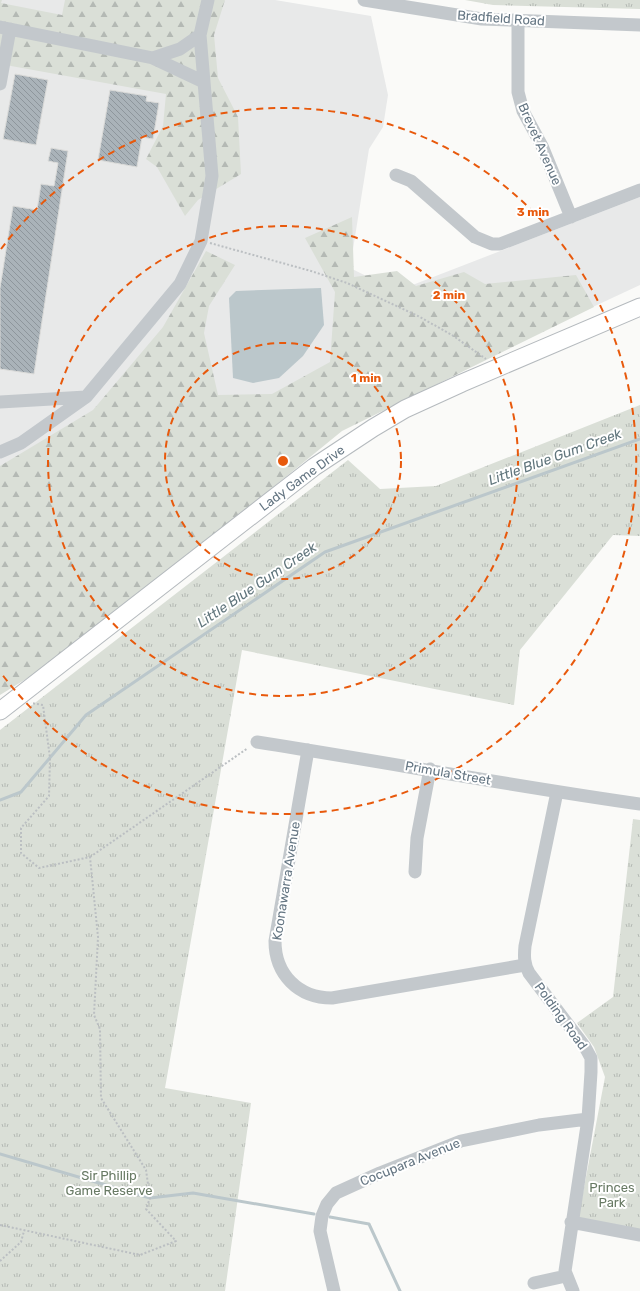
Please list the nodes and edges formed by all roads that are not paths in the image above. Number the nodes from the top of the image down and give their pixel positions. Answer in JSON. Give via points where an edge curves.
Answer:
{"nodes":[{"id":1,"x":208,"y":0,"type":"edge"},
{"id":2,"x":364,"y":0,"type":"edge"},
{"id":3,"x":518,"y":21,"type":"junction"},
{"id":4,"x":640,"y":25,"type":"edge"},
{"id":5,"x":5,"y":28,"type":"edge"},
{"id":6,"x":200,"y":35,"type":"junction"},
{"id":7,"x":153,"y":58,"type":"junction"},
{"id":8,"x":204,"y":82,"type":"junction"},
{"id":9,"x":0,"y":84,"type":"edge"},
{"id":10,"x":396,"y":175,"type":"dead end"},
{"id":11,"x":640,"y":190,"type":"edge"},
{"id":12,"x":571,"y":217,"type":"junction"},
{"id":13,"x":640,"y":307,"type":"edge"},
{"id":14,"x":86,"y":397,"type":"junction"},
{"id":15,"x":0,"y":402,"type":"edge"},
{"id":16,"x":0,"y":452,"type":"edge"},
{"id":17,"x":0,"y":711,"type":"edge"},
{"id":18,"x":257,"y":742,"type":"road end"},
{"id":19,"x":308,"y":750,"type":"junction"},
{"id":20,"x":430,"y":769,"type":"junction"},
{"id":21,"x":557,"y":792,"type":"junction"},
{"id":22,"x":640,"y":804,"type":"edge"},
{"id":23,"x":415,"y":872,"type":"dead end"},
{"id":24,"x":525,"y":965,"type":"junction"},
{"id":25,"x":588,"y":1119,"type":"junction"},
{"id":26,"x":571,"y":1222,"type":"junction"},
{"id":27,"x":640,"y":1235,"type":"edge"},
{"id":28,"x":566,"y":1276,"type":"junction"},
{"id":29,"x":534,"y":1283,"type":"dead end"},
{"id":30,"x":334,"y":1291,"type":"edge"},
{"id":31,"x":573,"y":1291,"type":"edge"}],
"edges":[{"from":1,"to":6,"type":"street"},
{"from":2,"to":3,"type":"street","name":"Bradfield Road","via":[[468,17]]},
{"from":3,"to":4,"type":"street","name":"Bradfield Road"},
{"from":3,"to":12,"type":"street","name":"Brevet Avenue","via":[[518,92],[522,111],[542,146]]},
{"from":5,"to":7,"type":"street"},
{"from":5,"to":9,"type":"street"},
{"from":6,"to":7,"type":"street","via":[[180,49]]},
{"from":6,"to":8,"type":"street"},
{"from":7,"to":8,"type":"street"},
{"from":8,"to":14,"type":"street","via":[[212,176],[201,241],[180,284]]},
{"from":10,"to":12,"type":"street","via":[[411,181],[475,237],[492,244],[500,244]]},
{"from":11,"to":12,"type":"street"},
{"from":13,"to":17,"type":"main road","name":"Lady Game Drive","via":[[405,409],[373,428],[314,467]]},
{"from":14,"to":15,"type":"street"},
{"from":14,"to":16,"type":"street","via":[[21,443]]},
{"from":18,"to":19,"type":"street","name":"Primula Street"},
{"from":19,"to":20,"type":"street","name":"Primula Street"},
{"from":19,"to":24,"type":"street","name":"Koonawarra Avenue","via":[[275,941],[279,966],[287,979],[307,994],[319,998],[332,998]]},
{"from":20,"to":21,"type":"street","name":"Primula Street"},
{"from":20,"to":23,"type":"street","via":[[417,838]]},
{"from":21,"to":22,"type":"street","name":"Primula Street"},
{"from":21,"to":24,"type":"street","via":[[525,946]]},
{"from":24,"to":25,"type":"street","name":"Polding Road","via":[[591,1058]]},
{"from":25,"to":26,"type":"street","name":"Polding Road"},
{"from":25,"to":30,"type":"street","name":"Cocupara Avenue","via":[[539,1125],[466,1140],[336,1193],[327,1204],[320,1223]]},
{"from":26,"to":27,"type":"street"},
{"from":26,"to":28,"type":"street","name":"Polding Road"},
{"from":28,"to":29,"type":"street"},
{"from":28,"to":31,"type":"street","name":"Polding Road"}]}
